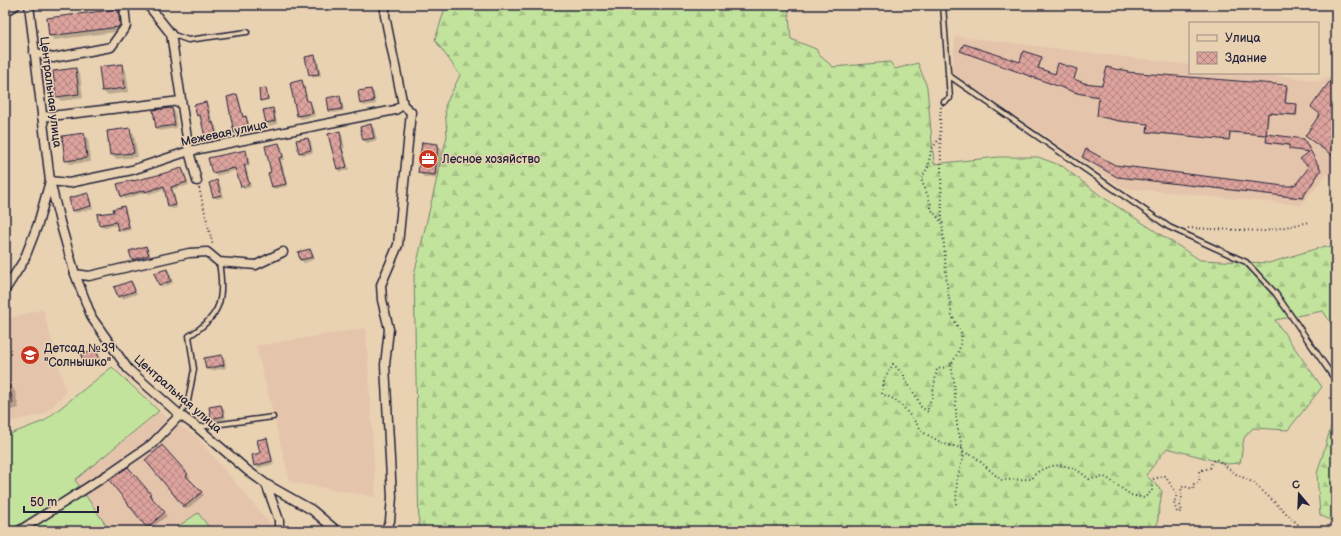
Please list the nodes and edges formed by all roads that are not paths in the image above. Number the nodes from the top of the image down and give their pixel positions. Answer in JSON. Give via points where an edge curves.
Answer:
{"nodes":[{"id":1,"x":16,"y":5,"type":"edge"},
{"id":2,"x":29,"y":5,"type":"edge"},
{"id":3,"x":124,"y":5,"type":"edge"},
{"id":4,"x":148,"y":5,"type":"edge"},
{"id":5,"x":384,"y":5,"type":"edge"},
{"id":6,"x":943,"y":5,"type":"edge"},
{"id":7,"x":5,"y":12,"type":"edge"},
{"id":8,"x":246,"y":32,"type":"dead end"},
{"id":9,"x":171,"y":34,"type":"junction"},
{"id":10,"x":34,"y":52,"type":"junction"},
{"id":11,"x":948,"y":75,"type":"junction"},
{"id":12,"x":181,"y":101,"type":"junction"},
{"id":13,"x":944,"y":102,"type":"road end"},
{"id":14,"x":403,"y":105,"type":"junction"},
{"id":15,"x":42,"y":117,"type":"junction"},
{"id":16,"x":189,"y":151,"type":"junction"},
{"id":17,"x":197,"y":181,"type":"road end"},
{"id":18,"x":50,"y":182,"type":"junction"},
{"id":19,"x":283,"y":252,"type":"dead end"},
{"id":20,"x":219,"y":262,"type":"junction"},
{"id":21,"x":75,"y":274,"type":"junction"},
{"id":22,"x":5,"y":290,"type":"edge"},
{"id":23,"x":1336,"y":381,"type":"edge"},
{"id":24,"x":180,"y":415,"type":"junction"},
{"id":25,"x":274,"y":417,"type":"dead end"},
{"id":26,"x":197,"y":427,"type":"junction"},
{"id":27,"x":266,"y":484,"type":"junction"},
{"id":28,"x":19,"y":531,"type":"edge"},
{"id":29,"x":279,"y":531,"type":"edge"},
{"id":30,"x":337,"y":531,"type":"edge"},
{"id":31,"x":385,"y":531,"type":"edge"}],
"edges":[{"from":1,"to":7,"type":"street"},
{"from":2,"to":10,"type":"street","name":"Центральная улица"},
{"from":3,"to":10,"type":"street","via":[[126,26],[111,47],[53,58]]},
{"from":4,"to":9,"type":"street"},
{"from":5,"to":14,"type":"street","via":[[384,16]]},
{"from":6,"to":11,"type":"lane"},
{"from":8,"to":9,"type":"lane","via":[[188,40]]},
{"from":9,"to":12,"type":"street"},
{"from":10,"to":15,"type":"street","name":"Центральная улица"},
{"from":11,"to":13,"type":"lane","via":[[950,98]]},
{"from":11,"to":23,"type":"lane","via":[[1169,227],[1246,262],[1276,294]]},
{"from":12,"to":15,"type":"street"},
{"from":12,"to":16,"type":"street"},
{"from":14,"to":16,"type":"street","name":"Межевая улица","via":[[394,110]]},
{"from":14,"to":31,"type":"street","via":[[411,112],[402,215],[398,245],[381,285],[389,329],[385,365],[392,497],[390,521]]},
{"from":15,"to":18,"type":"street","name":"Центральная улица"},
{"from":16,"to":17,"type":"street"},
{"from":16,"to":18,"type":"street","name":"Межевая улица","via":[[132,170],[69,183]]},
{"from":18,"to":21,"type":"street","name":"Центральная улица"},
{"from":18,"to":22,"type":"street","name":"Центральная улица","via":[[24,260]]},
{"from":19,"to":20,"type":"street","via":[[256,265]]},
{"from":20,"to":21,"type":"street","via":[[207,252],[189,253],[89,276]]},
{"from":20,"to":24,"type":"lane","via":[[222,293],[216,313],[202,328],[189,336],[194,369],[188,401]]},
{"from":21,"to":24,"type":"street","name":"Центральная улица","via":[[92,318],[128,370]]},
{"from":24,"to":26,"type":"street","name":"Центральная улица"},
{"from":24,"to":28,"type":"street","via":[[152,444]]},
{"from":25,"to":26,"type":"lane"},
{"from":26,"to":27,"type":"street","name":"Центральная улица"},
{"from":27,"to":29,"type":"street","via":[[279,520]]},
{"from":27,"to":30,"type":"street","name":"Центральная улица","via":[[312,510]]}]}
